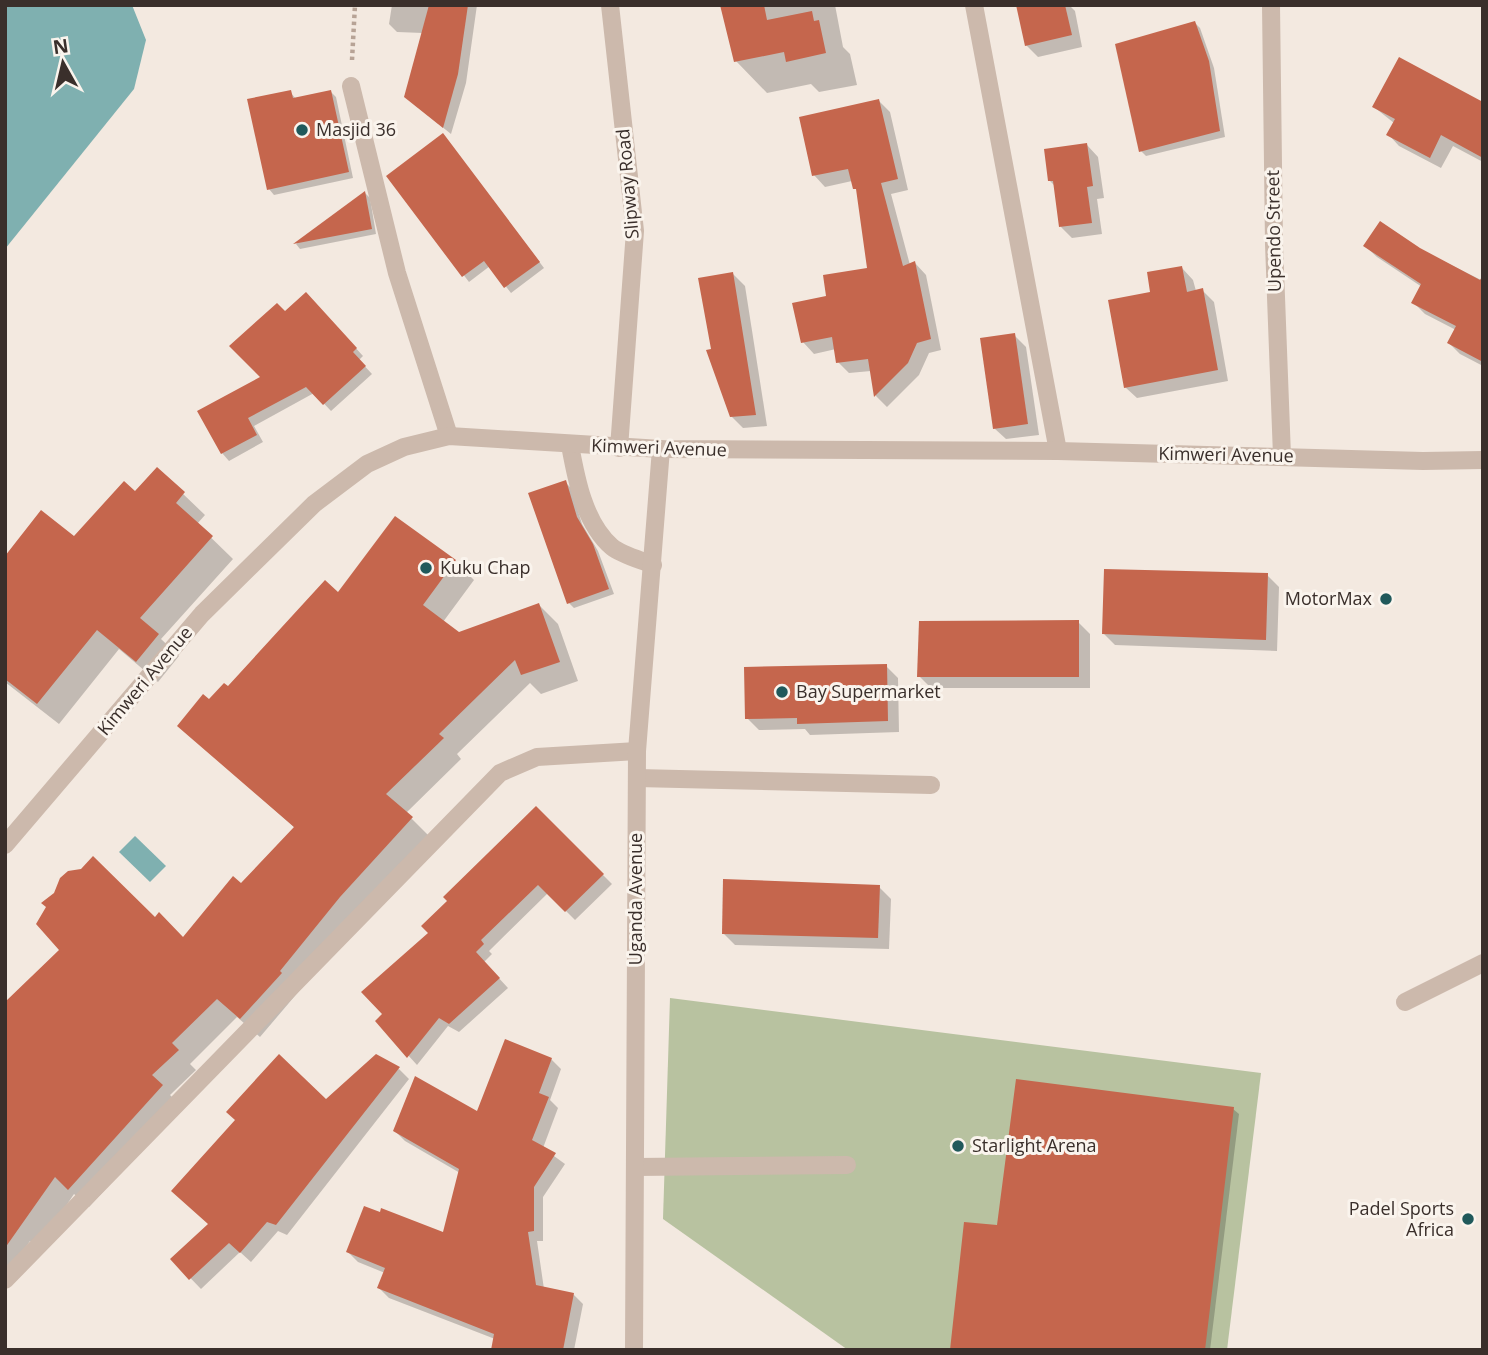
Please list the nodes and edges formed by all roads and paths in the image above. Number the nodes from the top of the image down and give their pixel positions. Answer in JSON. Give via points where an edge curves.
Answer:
{"nodes":[{"id":1,"x":355,"y":5,"type":"edge"},
{"id":2,"x":610,"y":5,"type":"edge"},
{"id":3,"x":974,"y":5,"type":"edge"},
{"id":4,"x":1270,"y":5,"type":"edge"},
{"id":5,"x":351,"y":86,"type":"joint"},
{"id":6,"x":449,"y":436,"type":"junction"},
{"id":7,"x":570,"y":445,"type":"junction"},
{"id":8,"x":619,"y":448,"type":"junction"},
{"id":9,"x":661,"y":449,"type":"junction"},
{"id":10,"x":1058,"y":451,"type":"junction"},
{"id":11,"x":1282,"y":456,"type":"junction"},
{"id":12,"x":1483,"y":460,"type":"edge"},
{"id":13,"x":653,"y":565,"type":"junction"},
{"id":14,"x":637,"y":751,"type":"junction"},
{"id":15,"x":637,"y":778,"type":"junction"},
{"id":16,"x":931,"y":785,"type":"dead end"},
{"id":17,"x":5,"y":845,"type":"edge"},
{"id":18,"x":1483,"y":962,"type":"edge"},
{"id":19,"x":1405,"y":1002,"type":"dead end"},
{"id":20,"x":847,"y":1165,"type":"dead end"},
{"id":21,"x":635,"y":1167,"type":"junction"},
{"id":22,"x":5,"y":1280,"type":"edge"},
{"id":23,"x":634,"y":1350,"type":"edge"}],
"edges":[{"from":1,"to":5,"type":"path"},
{"from":2,"to":8,"type":"street","name":"Slipway Road","via":[[635,231]]},
{"from":3,"to":10,"type":"street"},
{"from":4,"to":11,"type":"street","name":"Upendo Street"},
{"from":5,"to":6,"type":"street","via":[[397,274]]},
{"from":6,"to":7,"type":"street","name":"Kimweri Avenue"},
{"from":6,"to":17,"type":"street","name":"Kimweri Avenue","via":[[404,447],[367,464],[314,505],[202,614]]},
{"from":7,"to":8,"type":"street","name":"Kimweri Avenue"},
{"from":7,"to":13,"type":"street","via":[[576,478],[598,530],[613,548]]},
{"from":8,"to":9,"type":"street","name":"Kimweri Avenue"},
{"from":9,"to":10,"type":"street","name":"Kimweri Avenue"},
{"from":9,"to":13,"type":"street","name":"Uganda Avenue"},
{"from":10,"to":11,"type":"street","name":"Kimweri Avenue"},
{"from":11,"to":12,"type":"street","name":"Kimweri Avenue"},
{"from":13,"to":14,"type":"street","name":"Uganda Avenue"},
{"from":14,"to":15,"type":"street","name":"Uganda Avenue"},
{"from":14,"to":22,"type":"street","via":[[537,757],[500,773]]},
{"from":15,"to":16,"type":"street"},
{"from":15,"to":21,"type":"street","name":"Uganda Avenue"},
{"from":18,"to":19,"type":"street"},
{"from":20,"to":21,"type":"street"},
{"from":21,"to":23,"type":"street","name":"Uganda Avenue"}]}
